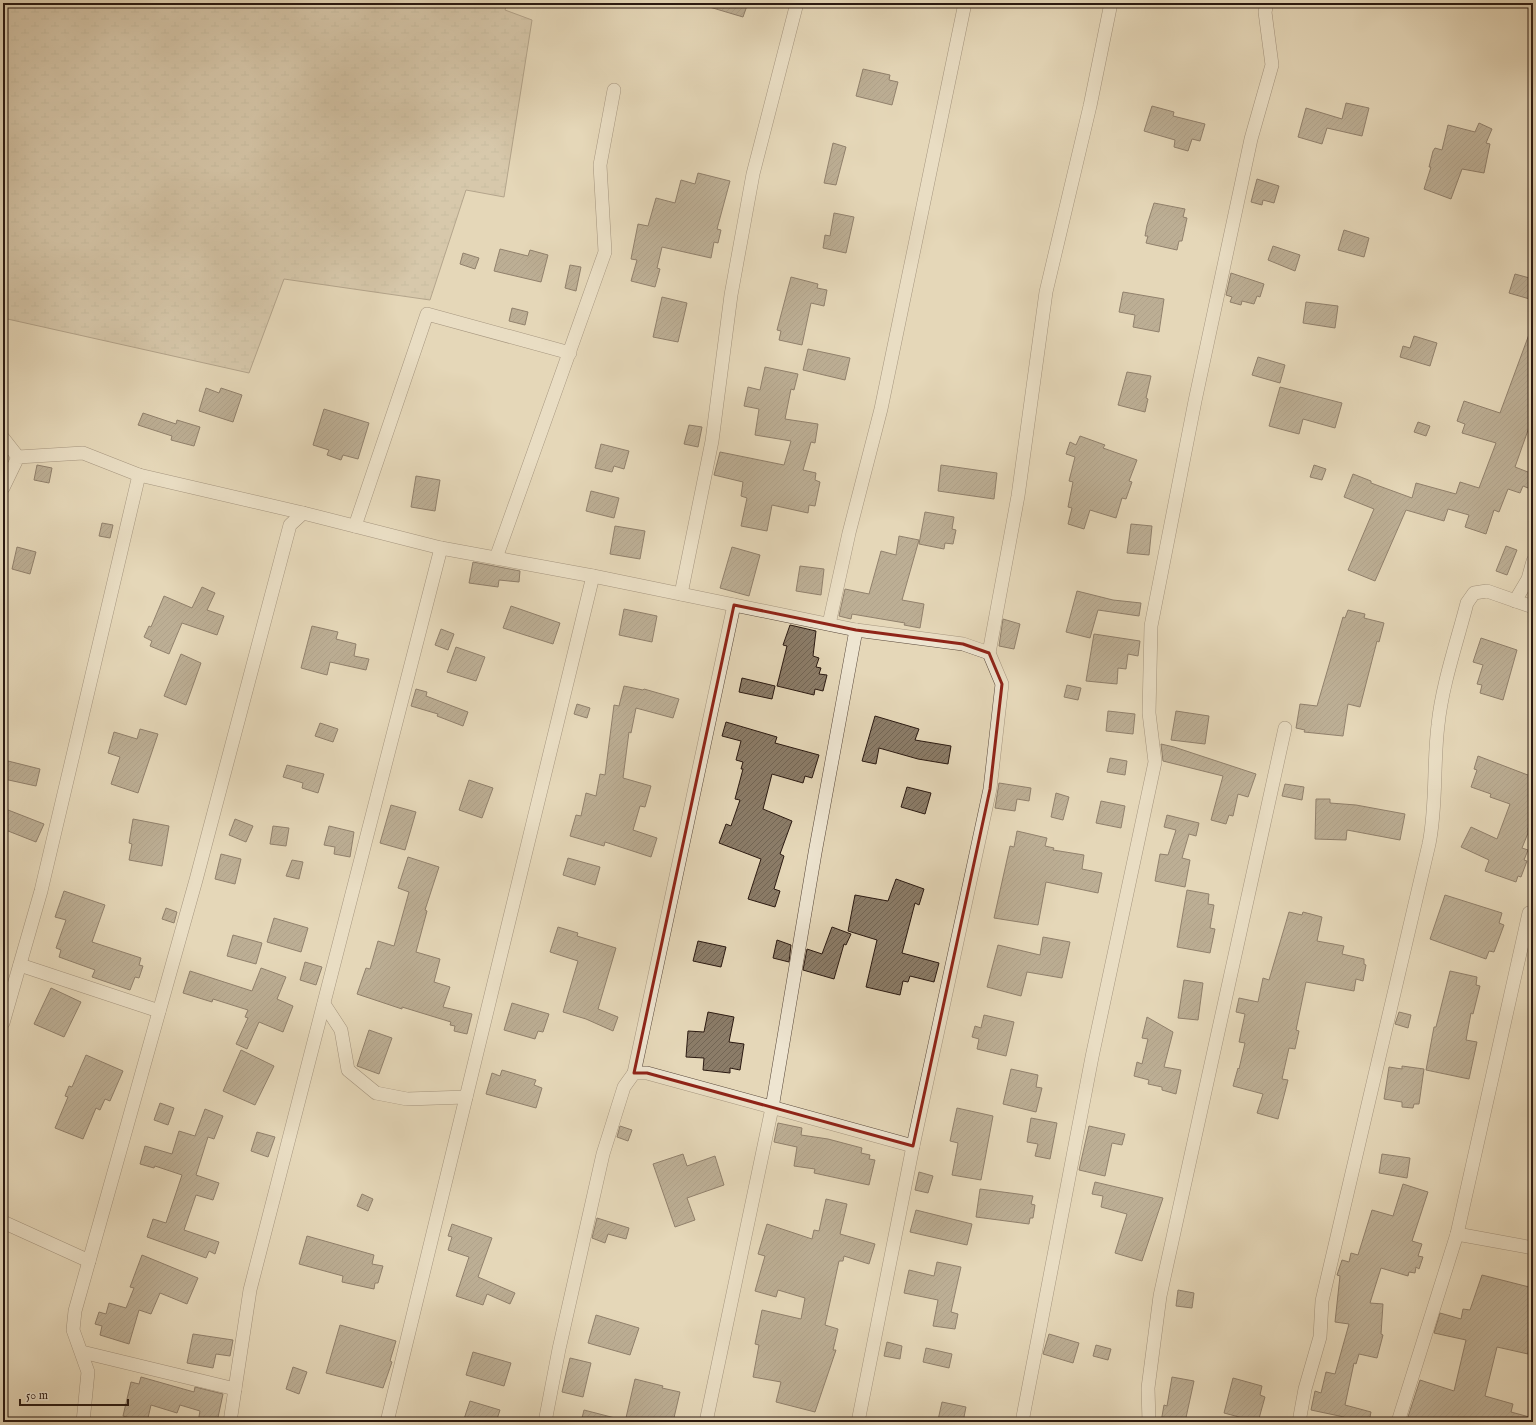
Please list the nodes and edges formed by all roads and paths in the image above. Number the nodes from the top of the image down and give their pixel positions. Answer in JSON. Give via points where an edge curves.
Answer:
{"nodes":[{"id":1,"x":796,"y":3,"type":"edge"},
{"id":2,"x":965,"y":3,"type":"edge"},
{"id":3,"x":1112,"y":3,"type":"edge"},
{"id":4,"x":1267,"y":3,"type":"edge"},
{"id":5,"x":614,"y":90,"type":"dead end"},
{"id":6,"x":570,"y":353,"type":"junction"},
{"id":7,"x":3,"y":438,"type":"edge"},
{"id":8,"x":18,"y":457,"type":"junction"},
{"id":9,"x":139,"y":475,"type":"junction"},
{"id":10,"x":3,"y":488,"type":"edge"},
{"id":11,"x":304,"y":513,"type":"junction"},
{"id":12,"x":355,"y":526,"type":"junction"},
{"id":13,"x":441,"y":548,"type":"junction"},
{"id":14,"x":496,"y":558,"type":"junction"},
{"id":15,"x":1533,"y":561,"type":"edge"},
{"id":16,"x":593,"y":576,"type":"junction"},
{"id":17,"x":681,"y":594,"type":"junction"},
{"id":18,"x":1515,"y":600,"type":"junction"},
{"id":19,"x":734,"y":605,"type":"junction"},
{"id":20,"x":1533,"y":607,"type":"edge"},
{"id":21,"x":829,"y":624,"type":"junction"},
{"id":22,"x":856,"y":630,"type":"junction"},
{"id":23,"x":988,"y":653,"type":"junction"},
{"id":24,"x":1285,"y":728,"type":"dead end"},
{"id":25,"x":1529,"y":913,"type":"dead end"},
{"id":26,"x":20,"y":964,"type":"junction"},
{"id":27,"x":324,"y":1004,"type":"junction"},
{"id":28,"x":159,"y":1011,"type":"junction"},
{"id":29,"x":3,"y":1023,"type":"edge"},
{"id":30,"x":634,"y":1073,"type":"junction"},
{"id":31,"x":466,"y":1097,"type":"junction"},
{"id":32,"x":772,"y":1108,"type":"junction"},
{"id":33,"x":913,"y":1146,"type":"junction"},
{"id":34,"x":3,"y":1222,"type":"edge"},
{"id":35,"x":1457,"y":1234,"type":"junction"},
{"id":36,"x":1533,"y":1248,"type":"edge"},
{"id":37,"x":89,"y":1261,"type":"junction"},
{"id":38,"x":82,"y":1352,"type":"junction"},
{"id":39,"x":235,"y":1389,"type":"junction"},
{"id":40,"x":83,"y":1422,"type":"edge"},
{"id":41,"x":230,"y":1422,"type":"edge"},
{"id":42,"x":387,"y":1422,"type":"edge"},
{"id":43,"x":545,"y":1422,"type":"edge"},
{"id":44,"x":706,"y":1422,"type":"edge"},
{"id":45,"x":858,"y":1422,"type":"edge"},
{"id":46,"x":1022,"y":1422,"type":"edge"},
{"id":47,"x":1149,"y":1422,"type":"edge"},
{"id":48,"x":1299,"y":1422,"type":"edge"},
{"id":49,"x":1398,"y":1422,"type":"edge"}],
"edges":[{"from":1,"to":17,"type":"street","via":[[754,174],[731,295],[712,441]]},
{"from":2,"to":21,"type":"street","via":[[881,409]]},
{"from":3,"to":23,"type":"street","via":[[1046,292],[1018,496]]},
{"from":4,"to":46,"type":"street","via":[[1265,12],[1272,65],[1251,139],[1195,401],[1151,626],[1149,713],[1155,762],[1092,1057]]},
{"from":5,"to":6,"type":"street","via":[[600,165],[605,252]]},
{"from":6,"to":12,"type":"street","via":[[427,314]]},
{"from":6,"to":14,"type":"street"},
{"from":7,"to":8,"type":"street"},
{"from":8,"to":9,"type":"street","via":[[83,452]]},
{"from":8,"to":10,"type":"street"},
{"from":9,"to":11,"type":"street"},
{"from":9,"to":26,"type":"street","via":[[41,891]]},
{"from":11,"to":12,"type":"street"},
{"from":11,"to":28,"type":"street","via":[[290,525]]},
{"from":12,"to":13,"type":"street"},
{"from":13,"to":14,"type":"street"},
{"from":13,"to":27,"type":"street"},
{"from":14,"to":16,"type":"street"},
{"from":15,"to":18,"type":"street","via":[[1528,579]]},
{"from":16,"to":17,"type":"street"},
{"from":16,"to":31,"type":"street"},
{"from":17,"to":19,"type":"street"},
{"from":18,"to":20,"type":"street"},
{"from":18,"to":48,"type":"street","via":[[1487,592],[1474,593],[1467,603],[1438,723],[1434,822],[1430,844],[1322,1301],[1320,1336]]},
{"from":19,"to":21,"type":"street"},
{"from":19,"to":30,"type":"street"},
{"from":21,"to":22,"type":"street"},
{"from":22,"to":23,"type":"street","via":[[963,644]]},
{"from":22,"to":32,"type":"street"},
{"from":23,"to":33,"type":"street","via":[[1002,684],[990,789]]},
{"from":24,"to":47,"type":"street","via":[[1160,1296],[1148,1388]]},
{"from":25,"to":35,"type":"street"},
{"from":26,"to":28,"type":"street"},
{"from":26,"to":29,"type":"street"},
{"from":27,"to":31,"type":"street","via":[[341,1030],[348,1070],[376,1093],[407,1099]]},
{"from":27,"to":39,"type":"street","via":[[250,1290]]},
{"from":28,"to":37,"type":"street"},
{"from":30,"to":32,"type":"street","via":[[647,1073]]},
{"from":30,"to":43,"type":"street","via":[[624,1087],[603,1154]]},
{"from":31,"to":42,"type":"street"},
{"from":32,"to":33,"type":"street"},
{"from":32,"to":44,"type":"street"},
{"from":33,"to":45,"type":"street"},
{"from":34,"to":37,"type":"street"},
{"from":35,"to":36,"type":"street"},
{"from":35,"to":49,"type":"street"},
{"from":37,"to":38,"type":"street","via":[[75,1311],[74,1330]]},
{"from":38,"to":39,"type":"street"},
{"from":38,"to":40,"type":"street","via":[[88,1372]]},
{"from":39,"to":41,"type":"street"}]}
